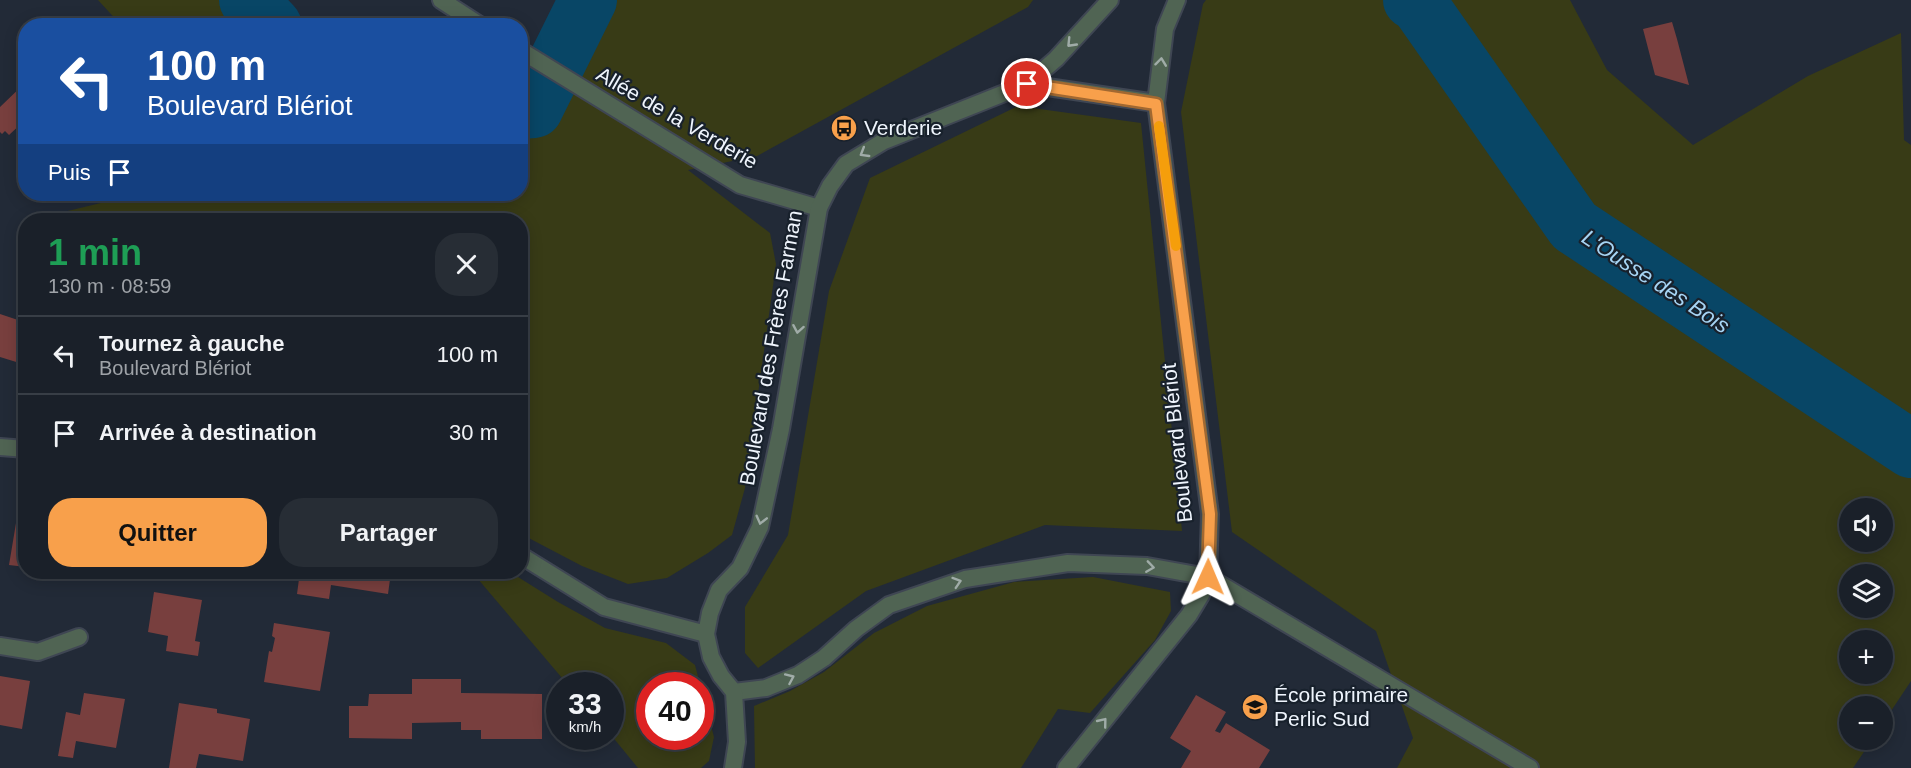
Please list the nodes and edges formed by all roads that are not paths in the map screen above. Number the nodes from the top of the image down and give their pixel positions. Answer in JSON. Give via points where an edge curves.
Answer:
{"nodes":[{"id":1,"x":441,"y":0,"type":"edge"},
{"id":2,"x":1110,"y":0,"type":"edge"},
{"id":3,"x":1177,"y":0,"type":"edge"},
{"id":4,"x":469,"y":18,"type":"edge"},
{"id":5,"x":528,"y":56,"type":"edge"},
{"id":6,"x":1027,"y":84,"type":"junction"},
{"id":7,"x":1156,"y":104,"type":"junction"},
{"id":8,"x":819,"y":208,"type":"junction"},
{"id":9,"x":0,"y":447,"type":"edge"},
{"id":10,"x":18,"y":448,"type":"edge"},
{"id":11,"x":528,"y":560,"type":"edge"},
{"id":12,"x":1208,"y":577,"type":"junction"},
{"id":13,"x":706,"y":634,"type":"junction"},
{"id":14,"x":79,"y":637,"type":"dead end"},
{"id":15,"x":0,"y":646,"type":"edge"},
{"id":16,"x":734,"y":692,"type":"junction"},
{"id":17,"x":733,"y":768,"type":"edge"},
{"id":18,"x":1066,"y":768,"type":"edge"},
{"id":19,"x":1530,"y":768,"type":"edge"}],
"edges":[{"from":1,"to":4,"type":"street"},
{"from":2,"to":6,"type":"street","name":"Boulevard des Frères Farman","one_way":true,"via":[[1056,59]]},
{"from":7,"to":3,"type":"street","name":"Boulevard Blériot","one_way":true,"via":[[1165,29]]},
{"from":5,"to":8,"type":"street","name":"Allée de la Verderie","via":[[740,185]]},
{"from":6,"to":7,"type":"street"},
{"from":6,"to":8,"type":"street","name":"Boulevard des Frères Farman","one_way":true,"via":[[884,141],[846,164]]},
{"from":7,"to":12,"type":"street","name":"Boulevard Blériot","via":[[1210,514]]},
{"from":8,"to":13,"type":"street","name":"Boulevard des Frères Farman","one_way":true,"via":[[760,527],[740,568],[719,590]]},
{"from":9,"to":10,"type":"street"},
{"from":11,"to":13,"type":"street","via":[[604,606]]},
{"from":16,"to":12,"type":"street","one_way":true,"via":[[766,688],[798,675],[889,605],[965,579],[1068,563],[1147,566]]},
{"from":18,"to":12,"type":"street","name":"Boulevard Blériot","one_way":true,"via":[[1189,615]]},
{"from":12,"to":19,"type":"street"},
{"from":13,"to":16,"type":"street","name":"Boulevard des Frères Farman","via":[[711,657]]},
{"from":14,"to":15,"type":"street","via":[[38,652]]},
{"from":16,"to":17,"type":"street","via":[[737,742]]}]}
